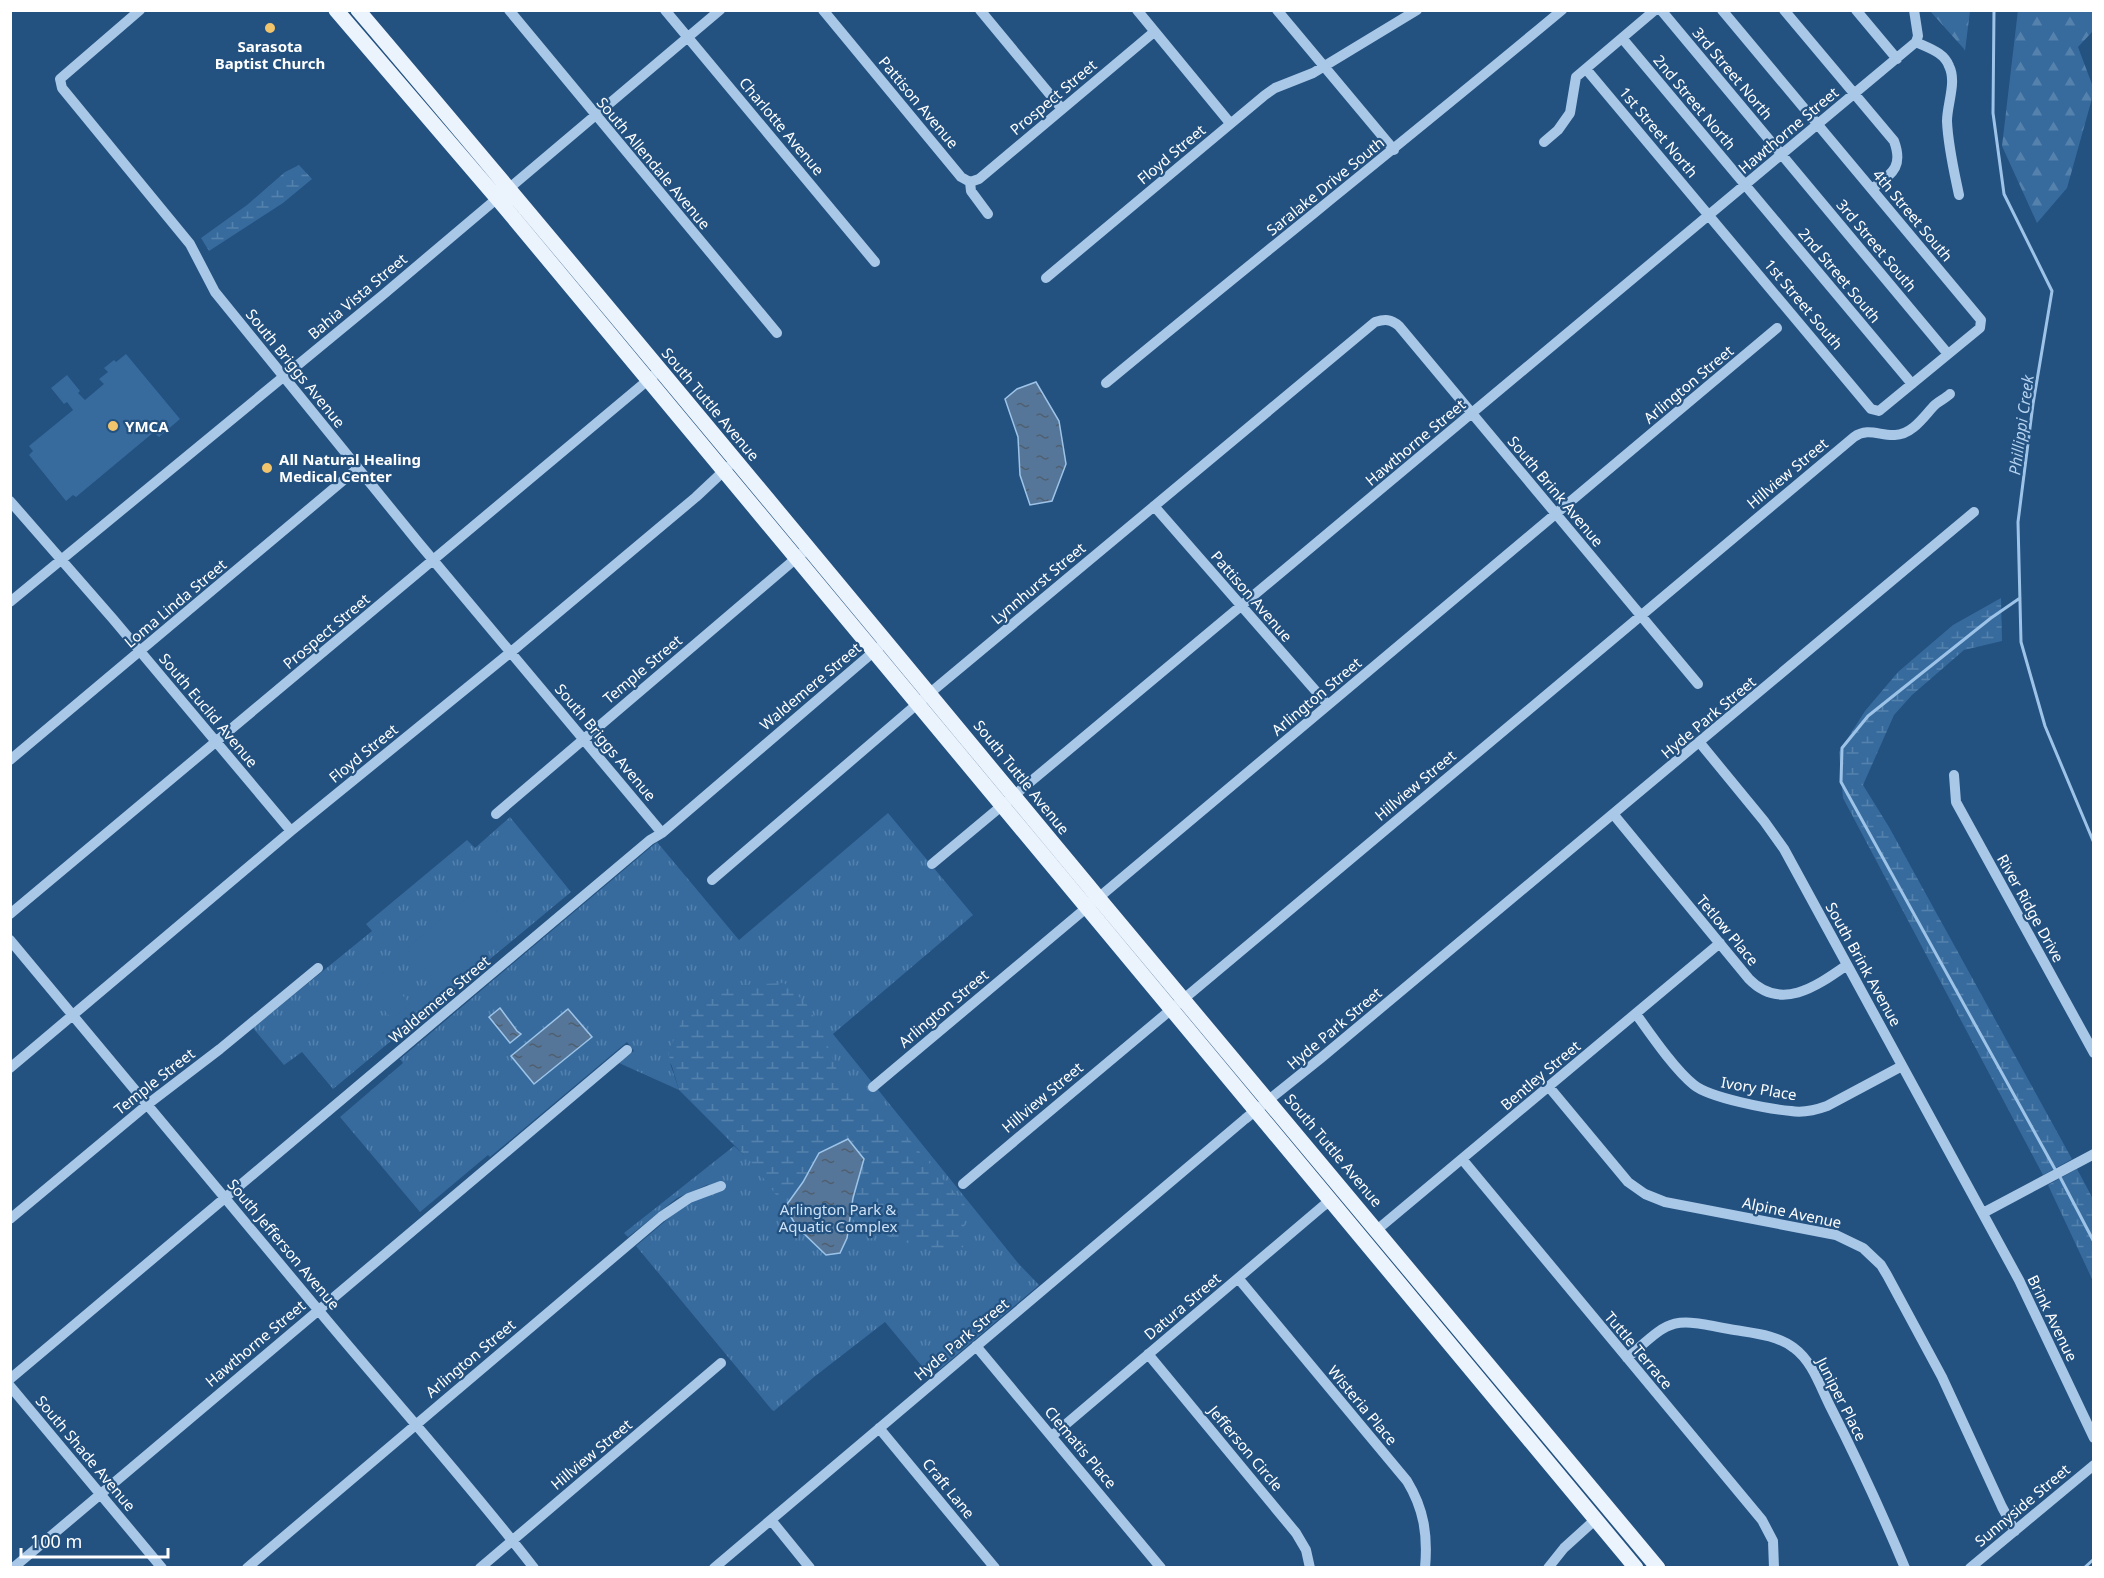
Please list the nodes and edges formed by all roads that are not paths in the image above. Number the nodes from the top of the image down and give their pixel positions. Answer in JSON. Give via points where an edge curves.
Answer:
{"nodes":[{"id":1,"x":140,"y":10,"type":"edge"},
{"id":2,"x":336,"y":10,"type":"edge"},
{"id":3,"x":358,"y":10,"type":"edge"},
{"id":4,"x":509,"y":10,"type":"edge"},
{"id":5,"x":665,"y":10,"type":"edge"},
{"id":6,"x":720,"y":10,"type":"edge"},
{"id":7,"x":823,"y":10,"type":"edge"},
{"id":8,"x":980,"y":10,"type":"edge"},
{"id":9,"x":1137,"y":10,"type":"edge"},
{"id":10,"x":1277,"y":10,"type":"edge"},
{"id":11,"x":1417,"y":10,"type":"edge"},
{"id":12,"x":1562,"y":10,"type":"edge"},
{"id":13,"x":1655,"y":10,"type":"edge"},
{"id":14,"x":1661,"y":10,"type":"edge"},
{"id":15,"x":1722,"y":10,"type":"edge"},
{"id":16,"x":1784,"y":10,"type":"edge"},
{"id":17,"x":1856,"y":10,"type":"edge"},
{"id":18,"x":1914,"y":10,"type":"edge"},
{"id":19,"x":1154,"y":32,"type":"junction"},
{"id":20,"x":688,"y":38,"type":"junction"},
{"id":21,"x":1622,"y":38,"type":"junction"},
{"id":22,"x":1916,"y":42,"type":"junction"},
{"id":23,"x":1897,"y":59,"type":"junction"},
{"id":24,"x":1324,"y":67,"type":"junction"},
{"id":25,"x":1586,"y":69,"type":"junction"},
{"id":26,"x":1856,"y":93,"type":"junction"},
{"id":27,"x":1062,"y":109,"type":"junction"},
{"id":28,"x":596,"y":116,"type":"junction"},
{"id":29,"x":1230,"y":123,"type":"junction"},
{"id":30,"x":1818,"y":125,"type":"junction"},
{"id":31,"x":1544,"y":142,"type":"dead end"},
{"id":32,"x":1394,"y":150,"type":"junction"},
{"id":33,"x":1782,"y":155,"type":"junction"},
{"id":34,"x":970,"y":182,"type":"junction"},
{"id":35,"x":1746,"y":185,"type":"junction"},
{"id":36,"x":1872,"y":189,"type":"junction"},
{"id":37,"x":503,"y":193,"type":"junction"},
{"id":38,"x":1959,"y":195,"type":"dead end"},
{"id":39,"x":988,"y":213,"type":"dead end"},
{"id":40,"x":1710,"y":215,"type":"junction"},
{"id":41,"x":875,"y":262,"type":"dead end"},
{"id":42,"x":1046,"y":278,"type":"dead end"},
{"id":43,"x":1389,"y":320,"type":"joint"},
{"id":44,"x":1777,"y":328,"type":"dead end"},
{"id":45,"x":777,"y":333,"type":"dead end"},
{"id":46,"x":1948,"y":354,"type":"junction"},
{"id":47,"x":660,"y":370,"type":"junction"},
{"id":48,"x":284,"y":376,"type":"junction"},
{"id":49,"x":648,"y":381,"type":"junction"},
{"id":50,"x":1106,"y":383,"type":"dead end"},
{"id":51,"x":1912,"y":384,"type":"junction"},
{"id":52,"x":1950,"y":394,"type":"dead end"},
{"id":53,"x":1471,"y":414,"type":"junction"},
{"id":54,"x":729,"y":466,"type":"junction"},
{"id":55,"x":358,"y":468,"type":"junction"},
{"id":56,"x":10,"y":501,"type":"edge"},
{"id":57,"x":1154,"y":506,"type":"junction"},
{"id":58,"x":1974,"y":512,"type":"dead end"},
{"id":59,"x":1557,"y":515,"type":"junction"},
{"id":60,"x":807,"y":549,"type":"junction"},
{"id":61,"x":434,"y":559,"type":"junction"},
{"id":62,"x":795,"y":559,"type":"junction"},
{"id":63,"x":61,"y":560,"type":"junction"},
{"id":64,"x":10,"y":602,"type":"edge"},
{"id":65,"x":1241,"y":606,"type":"junction"},
{"id":66,"x":1641,"y":616,"type":"junction"},
{"id":67,"x":885,"y":642,"type":"junction"},
{"id":68,"x":141,"y":652,"type":"junction"},
{"id":69,"x":511,"y":652,"type":"junction"},
{"id":70,"x":873,"y":652,"type":"junction"},
{"id":71,"x":1698,"y":684,"type":"dead end"},
{"id":72,"x":930,"y":693,"type":"junction"},
{"id":73,"x":918,"y":704,"type":"junction"},
{"id":74,"x":1328,"y":705,"type":"junction"},
{"id":75,"x":584,"y":738,"type":"junction"},
{"id":76,"x":216,"y":741,"type":"junction"},
{"id":77,"x":1700,"y":743,"type":"junction"},
{"id":78,"x":10,"y":760,"type":"edge"},
{"id":79,"x":1954,"y":775,"type":"dead end"},
{"id":80,"x":1014,"y":796,"type":"junction"},
{"id":81,"x":1001,"y":806,"type":"junction"},
{"id":82,"x":496,"y":814,"type":"dead end"},
{"id":83,"x":1614,"y":815,"type":"junction"},
{"id":84,"x":291,"y":831,"type":"junction"},
{"id":85,"x":662,"y":833,"type":"junction"},
{"id":86,"x":932,"y":864,"type":"dead end"},
{"id":87,"x":712,"y":880,"type":"dead end"},
{"id":88,"x":1098,"y":897,"type":"junction"},
{"id":89,"x":1085,"y":908,"type":"junction"},
{"id":90,"x":10,"y":914,"type":"edge"},
{"id":91,"x":10,"y":940,"type":"edge"},
{"id":92,"x":1720,"y":943,"type":"junction"},
{"id":93,"x":1847,"y":965,"type":"junction"},
{"id":94,"x":318,"y":968,"type":"dead end"},
{"id":95,"x":1183,"y":998,"type":"junction"},
{"id":96,"x":1170,"y":1009,"type":"junction"},
{"id":97,"x":1636,"y":1014,"type":"junction"},
{"id":98,"x":73,"y":1015,"type":"junction"},
{"id":99,"x":627,"y":1050,"type":"dead end"},
{"id":100,"x":2094,"y":1053,"type":"edge"},
{"id":101,"x":1902,"y":1066,"type":"junction"},
{"id":102,"x":10,"y":1068,"type":"edge"},
{"id":103,"x":873,"y":1087,"type":"dead end"},
{"id":104,"x":1549,"y":1087,"type":"junction"},
{"id":105,"x":1269,"y":1100,"type":"junction"},
{"id":106,"x":148,"y":1104,"type":"junction"},
{"id":107,"x":1256,"y":1110,"type":"junction"},
{"id":108,"x":2094,"y":1154,"type":"edge"},
{"id":109,"x":1462,"y":1159,"type":"junction"},
{"id":110,"x":963,"y":1184,"type":"dead end"},
{"id":111,"x":721,"y":1186,"type":"dead end"},
{"id":112,"x":226,"y":1199,"type":"junction"},
{"id":113,"x":1331,"y":1201,"type":"junction"},
{"id":114,"x":1983,"y":1214,"type":"junction"},
{"id":115,"x":10,"y":1219,"type":"edge"},
{"id":116,"x":1378,"y":1229,"type":"junction"},
{"id":117,"x":1238,"y":1278,"type":"junction"},
{"id":118,"x":318,"y":1309,"type":"junction"},
{"id":119,"x":976,"y":1346,"type":"junction"},
{"id":120,"x":1148,"y":1354,"type":"junction"},
{"id":121,"x":1628,"y":1358,"type":"junction"},
{"id":122,"x":721,"y":1362,"type":"dead end"},
{"id":123,"x":10,"y":1379,"type":"edge"},
{"id":124,"x":10,"y":1386,"type":"edge"},
{"id":125,"x":416,"y":1424,"type":"junction"},
{"id":126,"x":879,"y":1428,"type":"junction"},
{"id":127,"x":1052,"y":1436,"type":"junction"},
{"id":128,"x":2094,"y":1438,"type":"edge"},
{"id":129,"x":2094,"y":1465,"type":"edge"},
{"id":130,"x":100,"y":1494,"type":"junction"},
{"id":131,"x":1596,"y":1519,"type":"junction"},
{"id":132,"x":771,"y":1520,"type":"junction"},
{"id":133,"x":2015,"y":1531,"type":"junction"},
{"id":134,"x":513,"y":1540,"type":"junction"},
{"id":135,"x":13,"y":1568,"type":"edge"},
{"id":136,"x":162,"y":1568,"type":"edge"},
{"id":137,"x":247,"y":1568,"type":"edge"},
{"id":138,"x":480,"y":1568,"type":"edge"},
{"id":139,"x":534,"y":1568,"type":"edge"},
{"id":140,"x":714,"y":1568,"type":"edge"},
{"id":141,"x":810,"y":1568,"type":"edge"},
{"id":142,"x":995,"y":1568,"type":"edge"},
{"id":143,"x":1161,"y":1568,"type":"edge"},
{"id":144,"x":1310,"y":1568,"type":"edge"},
{"id":145,"x":1425,"y":1568,"type":"edge"},
{"id":146,"x":1548,"y":1568,"type":"edge"},
{"id":147,"x":1636,"y":1568,"type":"edge"},
{"id":148,"x":1658,"y":1568,"type":"edge"},
{"id":149,"x":1774,"y":1568,"type":"edge"},
{"id":150,"x":1905,"y":1568,"type":"edge"},
{"id":151,"x":1970,"y":1568,"type":"edge"}],
"edges":[{"from":1,"to":48,"type":"street","name":"South Briggs Avenue","via":[[60,80],[63,88],[190,244],[215,292]]},
{"from":2,"to":37,"type":"main road","name":"South Tuttle Avenue"},
{"from":3,"to":37,"type":"main road","name":"South Tuttle Avenue"},
{"from":4,"to":28,"type":"street","name":"South Allendale Avenue"},
{"from":5,"to":20,"type":"street","name":"Charlotte Avenue"},
{"from":6,"to":20,"type":"street","name":"Bahia Vista Street"},
{"from":7,"to":34,"type":"street","name":"Pattison Avenue"},
{"from":8,"to":27,"type":"street"},
{"from":9,"to":19,"type":"street"},
{"from":10,"to":24,"type":"street"},
{"from":11,"to":24,"type":"street","name":"Floyd Street"},
{"from":12,"to":32,"type":"street","name":"Saralake Drive South"},
{"from":13,"to":21,"type":"street"},
{"from":14,"to":33,"type":"street","name":"3rd Street North"},
{"from":15,"to":30,"type":"street","name":"4th Street South"},
{"from":16,"to":26,"type":"street"},
{"from":17,"to":23,"type":"street"},
{"from":18,"to":22,"type":"street"},
{"from":19,"to":27,"type":"street","name":"Prospect Street"},
{"from":19,"to":29,"type":"street"},
{"from":20,"to":28,"type":"street","name":"Bahia Vista Street"},
{"from":20,"to":41,"type":"street","name":"Charlotte Avenue"},
{"from":21,"to":25,"type":"street"},
{"from":21,"to":35,"type":"street","name":"2nd Street North"},
{"from":22,"to":23,"type":"street","name":"Hawthorne Street"},
{"from":22,"to":38,"type":"street","via":[[1940,54],[1950,66],[1947,130]]},
{"from":23,"to":26,"type":"street","name":"Hawthorne Street"},
{"from":24,"to":29,"type":"street","name":"Floyd Street","via":[[1275,88]]},
{"from":24,"to":32,"type":"street"},
{"from":25,"to":31,"type":"street","via":[[1576,77],[1566,120]]},
{"from":25,"to":40,"type":"street","name":"1st Street North"},
{"from":26,"to":30,"type":"street","name":"Hawthorne Street"},
{"from":26,"to":36,"type":"street","via":[[1897,148],[1893,171]]},
{"from":27,"to":34,"type":"street","name":"Prospect Street","via":[[979,179]]},
{"from":28,"to":37,"type":"street","name":"Bahia Vista Street"},
{"from":28,"to":45,"type":"street","name":"South Allendale Avenue"},
{"from":29,"to":42,"type":"street","name":"Floyd Street"},
{"from":30,"to":33,"type":"street","name":"Hawthorne Street"},
{"from":30,"to":36,"type":"street","name":"4th Street South"},
{"from":32,"to":50,"type":"street","name":"Saralake Drive South"},
{"from":33,"to":35,"type":"street","name":"Hawthorne Street"},
{"from":33,"to":46,"type":"street","name":"3rd Street South"},
{"from":34,"to":39,"type":"street","name":"Pattison Avenue","via":[[971,191]]},
{"from":35,"to":40,"type":"street","name":"Hawthorne Street"},
{"from":35,"to":51,"type":"street","name":"2nd Street South"},
{"from":36,"to":46,"type":"street","name":"4th Street South","via":[[1981,320],[1982,325]]},
{"from":37,"to":47,"type":"main road","name":"South Tuttle Avenue"},
{"from":37,"to":48,"type":"street","name":"Bahia Vista Street"},
{"from":37,"to":49,"type":"main road","name":"South Tuttle Avenue"},
{"from":40,"to":51,"type":"street","name":"1st Street South","via":[[1875,411]]},
{"from":40,"to":53,"type":"street","name":"Hawthorne Street"},
{"from":43,"to":53,"type":"street","name":"South Brink Avenue","via":[[1399,326]]},
{"from":43,"to":57,"type":"street","name":"Lynnhurst Street","via":[[1375,322]]},
{"from":44,"to":59,"type":"street","name":"Arlington Street"},
{"from":46,"to":51,"type":"street"},
{"from":47,"to":49,"type":"street","name":"Prospect Street"},
{"from":47,"to":54,"type":"main road","name":"South Tuttle Avenue"},
{"from":48,"to":55,"type":"street","name":"South Briggs Avenue"},
{"from":48,"to":63,"type":"street","name":"Bahia Vista Street"},
{"from":49,"to":54,"type":"main road","name":"South Tuttle Avenue"},
{"from":49,"to":61,"type":"street","name":"Prospect Street"},
{"from":52,"to":66,"type":"street","name":"Hillview Street","via":[[1933,406],[1925,418],[1896,436],[1875,431],[1858,434]]},
{"from":53,"to":59,"type":"street","name":"South Brink Avenue"},
{"from":53,"to":65,"type":"street","name":"Hawthorne Street"},
{"from":54,"to":60,"type":"main road","name":"South Tuttle Avenue"},
{"from":54,"to":62,"type":"main road","name":"South Tuttle Avenue"},
{"from":54,"to":69,"type":"street","name":"Floyd Street"},
{"from":55,"to":61,"type":"street","name":"South Briggs Avenue"},
{"from":55,"to":68,"type":"street","name":"Loma Linda Street"},
{"from":56,"to":63,"type":"street","name":"South Euclid Avenue"},
{"from":57,"to":65,"type":"street","name":"Pattison Avenue"},
{"from":57,"to":72,"type":"street","name":"Lynnhurst Street"},
{"from":58,"to":77,"type":"street","name":"Hyde Park Street"},
{"from":59,"to":66,"type":"street","name":"South Brink Avenue"},
{"from":59,"to":74,"type":"street","name":"Arlington Street"},
{"from":60,"to":62,"type":"street","name":"Temple Street"},
{"from":60,"to":67,"type":"main road","name":"South Tuttle Avenue"},
{"from":61,"to":69,"type":"street","name":"South Briggs Avenue"},
{"from":61,"to":76,"type":"street","name":"Prospect Street"},
{"from":62,"to":70,"type":"main road","name":"South Tuttle Avenue"},
{"from":62,"to":75,"type":"street","name":"Temple Street"},
{"from":63,"to":64,"type":"street","name":"Bahia Vista Street"},
{"from":63,"to":68,"type":"street","name":"South Euclid Avenue"},
{"from":65,"to":74,"type":"street","name":"Pattison Avenue"},
{"from":65,"to":80,"type":"street","name":"Hawthorne Street"},
{"from":66,"to":71,"type":"street","name":"South Brink Avenue"},
{"from":66,"to":95,"type":"street","name":"Hillview Street"},
{"from":67,"to":70,"type":"street","name":"Waldemere Street"},
{"from":67,"to":72,"type":"main road","name":"South Tuttle Avenue"},
{"from":68,"to":76,"type":"street","name":"South Euclid Avenue"},
{"from":68,"to":78,"type":"street","name":"Loma Linda Street"},
{"from":69,"to":75,"type":"street","name":"South Briggs Avenue"},
{"from":69,"to":84,"type":"street","name":"Floyd Street"},
{"from":70,"to":73,"type":"main road","name":"South Tuttle Avenue"},
{"from":70,"to":85,"type":"street","name":"Waldemere Street"},
{"from":72,"to":73,"type":"street","name":"Lynnhurst Street"},
{"from":72,"to":80,"type":"main road","name":"South Tuttle Avenue"},
{"from":73,"to":81,"type":"main road","name":"South Tuttle Avenue"},
{"from":73,"to":87,"type":"street","name":"Lynnhurst Street"},
{"from":74,"to":88,"type":"street","name":"Arlington Street"},
{"from":75,"to":82,"type":"street","name":"Temple Street"},
{"from":75,"to":85,"type":"street","name":"South Briggs Avenue"},
{"from":76,"to":84,"type":"street","name":"South Euclid Avenue"},
{"from":76,"to":90,"type":"street","name":"Prospect Street"},
{"from":77,"to":83,"type":"street","name":"Hyde Park Street"},
{"from":77,"to":93,"type":"street","name":"South Brink Avenue","via":[[1775,835]]},
{"from":79,"to":100,"type":"street","name":"River Ridge Drive","via":[[1956,802]]},
{"from":80,"to":81,"type":"street","name":"Hawthorne Street"},
{"from":80,"to":88,"type":"main road","name":"South Tuttle Avenue"},
{"from":81,"to":86,"type":"street","name":"Hawthorne Street"},
{"from":81,"to":89,"type":"main road","name":"South Tuttle Avenue"},
{"from":83,"to":92,"type":"street","name":"Tetlow Place"},
{"from":83,"to":105,"type":"street","name":"Hyde Park Street"},
{"from":84,"to":98,"type":"street","name":"Floyd Street"},
{"from":85,"to":112,"type":"street","name":"Waldemere Street"},
{"from":88,"to":89,"type":"street","name":"Arlington Street"},
{"from":88,"to":95,"type":"main road","name":"South Tuttle Avenue"},
{"from":89,"to":96,"type":"main road","name":"South Tuttle Avenue"},
{"from":89,"to":103,"type":"street","name":"Arlington Street"},
{"from":91,"to":98,"type":"street","name":"South Jefferson Avenue"},
{"from":92,"to":93,"type":"street","name":"Tetlow Place","via":[[1754,984],[1782,995],[1803,992]]},
{"from":92,"to":97,"type":"street","name":"Bentley Street"},
{"from":93,"to":101,"type":"street","name":"South Brink Avenue"},
{"from":94,"to":106,"type":"street","name":"Temple Street"},
{"from":95,"to":96,"type":"street","name":"Hillview Street"},
{"from":95,"to":105,"type":"main road","name":"South Tuttle Avenue"},
{"from":96,"to":107,"type":"main road","name":"South Tuttle Avenue"},
{"from":96,"to":110,"type":"street","name":"Hillview Street"},
{"from":97,"to":101,"type":"street","name":"Ivory Place","via":[[1687,1078],[1705,1092],[1791,1112],[1827,1106]]},
{"from":97,"to":104,"type":"street","name":"Bentley Street"},
{"from":98,"to":102,"type":"street","name":"Floyd Street"},
{"from":98,"to":106,"type":"street","name":"South Jefferson Avenue"},
{"from":99,"to":118,"type":"street","name":"Hawthorne Street"},
{"from":101,"to":114,"type":"street","name":"South Brink Avenue"},
{"from":104,"to":109,"type":"street","name":"Bentley Street"},
{"from":104,"to":133,"type":"street","name":"Alpine Avenue","via":[[1623,1177],[1646,1194],[1665,1202],[1836,1235],[1871,1254],[1887,1275],[1942,1377]]},
{"from":105,"to":107,"type":"street","name":"Hyde Park Street"},
{"from":105,"to":116,"type":"main road","name":"South Tuttle Avenue"},
{"from":106,"to":112,"type":"street","name":"South Jefferson Avenue"},
{"from":106,"to":115,"type":"street","name":"Temple Street"},
{"from":107,"to":113,"type":"main road","name":"South Tuttle Avenue"},
{"from":107,"to":119,"type":"street","name":"Hyde Park Street"},
{"from":108,"to":114,"type":"street"},
{"from":109,"to":116,"type":"street","name":"Bentley Street"},
{"from":109,"to":121,"type":"street","name":"Tuttle Terrace"},
{"from":111,"to":125,"type":"street","name":"Arlington Street","via":[[689,1197],[661,1217]]},
{"from":112,"to":118,"type":"street","name":"South Jefferson Avenue"},
{"from":112,"to":123,"type":"street","name":"Waldemere Street"},
{"from":113,"to":117,"type":"street","name":"Datura Street"},
{"from":113,"to":131,"type":"main road","name":"South Tuttle Avenue"},
{"from":114,"to":128,"type":"street","name":"Brink Avenue"},
{"from":116,"to":148,"type":"main road","name":"South Tuttle Avenue"},
{"from":117,"to":120,"type":"street","name":"Datura Street"},
{"from":117,"to":145,"type":"street","name":"Wisteria Place","via":[[1407,1481],[1425,1522]]},
{"from":118,"to":125,"type":"street","name":"South Jefferson Avenue"},
{"from":118,"to":130,"type":"street","name":"Hawthorne Street"},
{"from":119,"to":126,"type":"street","name":"Hyde Park Street"},
{"from":119,"to":127,"type":"street","name":"Clematis Place"},
{"from":120,"to":127,"type":"street","name":"Datura Street"},
{"from":120,"to":144,"type":"street","name":"Jefferson Circle","via":[[1296,1533]]},
{"from":121,"to":149,"type":"street","name":"Tuttle Terrace","via":[[1762,1520],[1774,1547]]},
{"from":121,"to":150,"type":"street","name":"Juniper Place","via":[[1669,1324],[1686,1321],[1773,1338],[1795,1348],[1810,1367],[1836,1418]]},
{"from":122,"to":134,"type":"street","name":"Hillview Street"},
{"from":124,"to":130,"type":"street","name":"South Shade Avenue"},
{"from":125,"to":134,"type":"street","name":"South Jefferson Avenue"},
{"from":125,"to":137,"type":"street","name":"Arlington Street"},
{"from":126,"to":132,"type":"street","name":"Hyde Park Street"},
{"from":126,"to":142,"type":"street","name":"Craft Lane"},
{"from":127,"to":143,"type":"street","name":"Clematis Place"},
{"from":129,"to":133,"type":"street","name":"Sunnyside Street"},
{"from":130,"to":135,"type":"street","name":"Hawthorne Street"},
{"from":130,"to":136,"type":"street","name":"South Shade Avenue"},
{"from":131,"to":146,"type":"street","via":[[1563,1548]]},
{"from":131,"to":147,"type":"main road","name":"South Tuttle Avenue"},
{"from":132,"to":140,"type":"street","name":"Hyde Park Street"},
{"from":132,"to":141,"type":"street"},
{"from":133,"to":151,"type":"street","name":"Sunnyside Street"},
{"from":134,"to":138,"type":"street","name":"Hillview Street"},
{"from":134,"to":139,"type":"street","name":"South Jefferson Avenue"}]}
